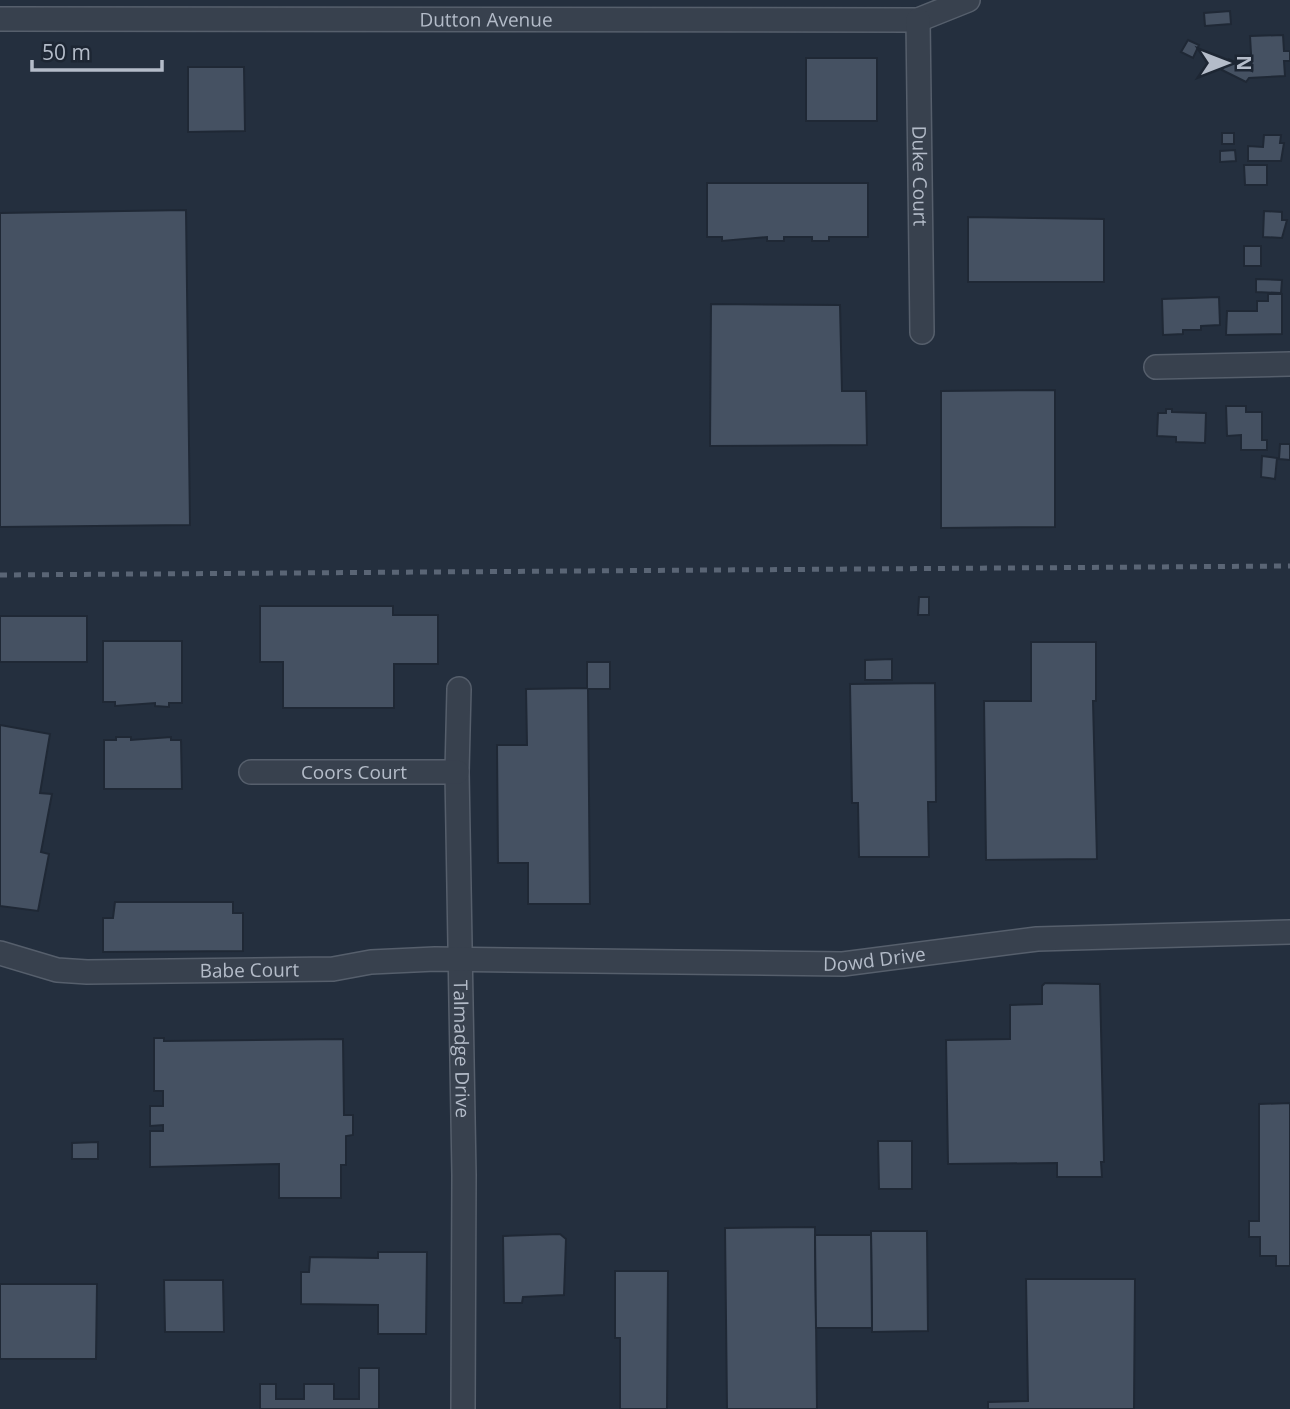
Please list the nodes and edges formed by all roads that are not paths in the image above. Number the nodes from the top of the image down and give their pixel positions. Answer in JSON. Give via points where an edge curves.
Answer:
{"nodes":[{"id":1,"x":968,"y":0,"type":"edge"},
{"id":2,"x":0,"y":19,"type":"edge"},
{"id":3,"x":918,"y":20,"type":"junction"},
{"id":4,"x":922,"y":332,"type":"dead end"},
{"id":5,"x":1290,"y":364,"type":"edge"},
{"id":6,"x":1156,"y":367,"type":"dead end"},
{"id":7,"x":459,"y":690,"type":"dead end"},
{"id":8,"x":251,"y":772,"type":"dead end"},
{"id":9,"x":457,"y":772,"type":"junction"},
{"id":10,"x":1290,"y":932,"type":"edge"},
{"id":11,"x":0,"y":953,"type":"edge"},
{"id":12,"x":459,"y":960,"type":"junction"},
{"id":13,"x":463,"y":1409,"type":"edge"}],
"edges":[{"from":1,"to":3,"type":"street","name":"Dutton Avenue"},
{"from":2,"to":3,"type":"street","name":"Dutton Avenue"},
{"from":3,"to":4,"type":"street","name":"Duke Court"},
{"from":5,"to":6,"type":"street"},
{"from":7,"to":9,"type":"street","name":"Talmadge Drive"},
{"from":8,"to":9,"type":"street","name":"Coors Court"},
{"from":9,"to":12,"type":"street","name":"Talmadge Drive"},
{"from":10,"to":12,"type":"street","name":"Dowd Drive","via":[[1037,939],[843,964]]},
{"from":11,"to":12,"type":"street","name":"Babe Court","via":[[38,965],[87,972],[333,970],[371,962]]},
{"from":12,"to":13,"type":"street","name":"Talmadge Drive"}]}
